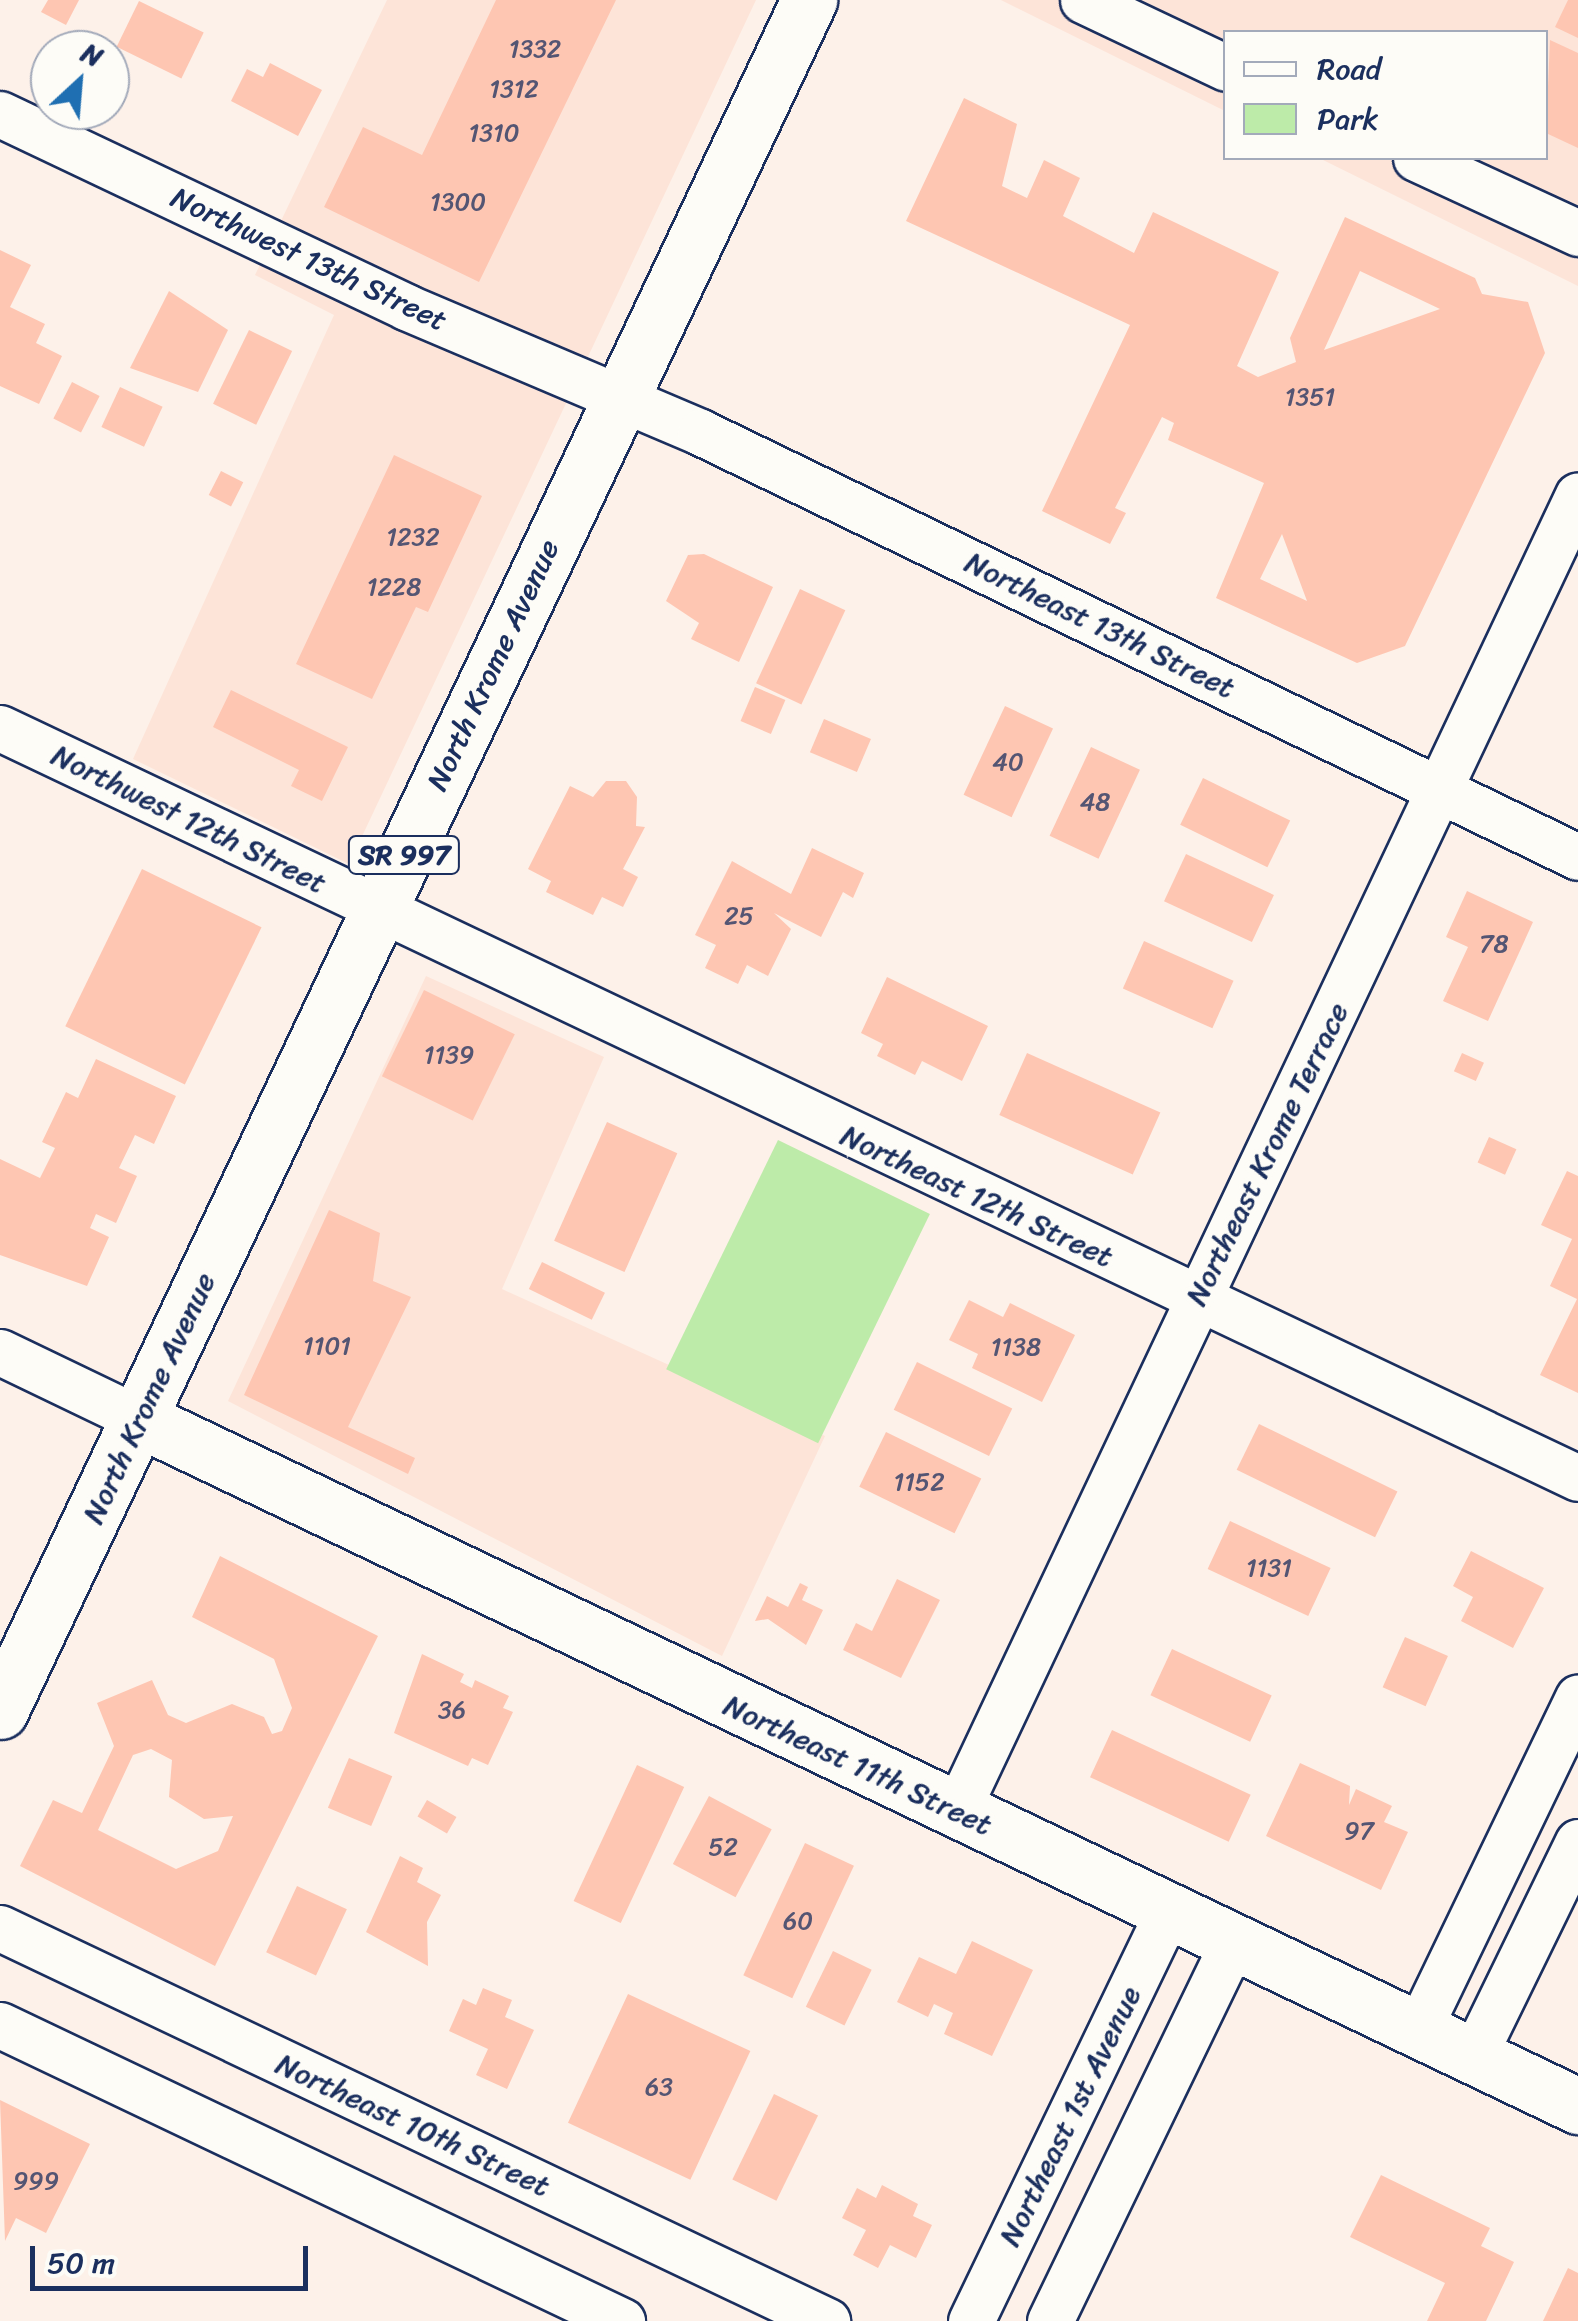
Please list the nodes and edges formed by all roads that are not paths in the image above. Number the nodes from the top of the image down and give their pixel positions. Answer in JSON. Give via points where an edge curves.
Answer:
{"nodes":[{"id":1,"x":809,"y":0,"type":"edge"},
{"id":2,"x":1082,"y":0,"type":"edge"},
{"id":3,"x":1223,"y":67,"type":"edge"},
{"id":4,"x":0,"y":114,"type":"edge"},
{"id":5,"x":1420,"y":160,"type":"edge"},
{"id":6,"x":1578,"y":233,"type":"edge"},
{"id":7,"x":619,"y":400,"type":"junction"},
{"id":8,"x":1578,"y":495,"type":"edge"},
{"id":9,"x":0,"y":728,"type":"edge"},
{"id":10,"x":1438,"y":790,"type":"junction"},
{"id":11,"x":1578,"y":857,"type":"edge"},
{"id":12,"x":378,"y":910,"type":"junction"},
{"id":13,"x":1197,"y":1300,"type":"junction"},
{"id":14,"x":0,"y":1352,"type":"edge"},
{"id":15,"x":139,"y":1419,"type":"junction"},
{"id":16,"x":1578,"y":1478,"type":"edge"},
{"id":17,"x":1578,"y":1697,"type":"edge"},
{"id":18,"x":0,"y":1711,"type":"edge"},
{"id":19,"x":956,"y":1812,"type":"junction"},
{"id":20,"x":1578,"y":1842,"type":"edge"},
{"id":21,"x":1168,"y":1911,"type":"junction"},
{"id":22,"x":0,"y":1928,"type":"edge"},
{"id":23,"x":1234,"y":1942,"type":"junction"},
{"id":24,"x":0,"y":2024,"type":"edge"},
{"id":25,"x":1418,"y":2030,"type":"junction"},
{"id":26,"x":1474,"y":2055,"type":"junction"},
{"id":27,"x":1578,"y":2106,"type":"edge"},
{"id":28,"x":622,"y":2321,"type":"edge"},
{"id":29,"x":827,"y":2321,"type":"edge"},
{"id":30,"x":971,"y":2321,"type":"edge"},
{"id":31,"x":1050,"y":2321,"type":"edge"}],
"edges":[{"from":1,"to":7,"type":"main road","name":"North Krome Avenue","number":"SR 997"},
{"from":2,"to":3,"type":"street"},
{"from":4,"to":7,"type":"street","name":"Northwest 13th Street"},
{"from":5,"to":6,"type":"street"},
{"from":7,"to":10,"type":"street","name":"Northeast 13th Street"},
{"from":7,"to":12,"type":"main road","name":"North Krome Avenue","number":"SR 997"},
{"from":8,"to":10,"type":"street","name":"Northeast Krome Terrace"},
{"from":9,"to":12,"type":"street","name":"Northwest 12th Street"},
{"from":10,"to":11,"type":"street","name":"Northeast 13th Street"},
{"from":10,"to":13,"type":"street","name":"Northeast Krome Terrace"},
{"from":12,"to":13,"type":"street","name":"Northeast 12th Street"},
{"from":12,"to":15,"type":"main road","name":"North Krome Avenue","number":"SR 997"},
{"from":13,"to":16,"type":"street","name":"Northeast 12th Street"},
{"from":13,"to":19,"type":"street","name":"Northeast Krome Terrace"},
{"from":14,"to":15,"type":"street"},
{"from":15,"to":18,"type":"main road","name":"North Krome Avenue","number":"SR 997"},
{"from":15,"to":19,"type":"main road","name":"Northeast 11th Street"},
{"from":17,"to":25,"type":"street"},
{"from":19,"to":21,"type":"main road","name":"Northeast 11th Street"},
{"from":20,"to":26,"type":"street"},
{"from":21,"to":23,"type":"main road","name":"Northeast 11th Street"},
{"from":21,"to":30,"type":"street","name":"Northeast 1st Avenue"},
{"from":22,"to":29,"type":"street","name":"Northeast 10th Street"},
{"from":23,"to":25,"type":"main road","name":"Northeast 11th Street"},
{"from":23,"to":31,"type":"street"},
{"from":24,"to":28,"type":"street"},
{"from":25,"to":26,"type":"main road","name":"Northeast 11th Street"},
{"from":26,"to":27,"type":"main road","name":"Northeast 11th Street"}]}
